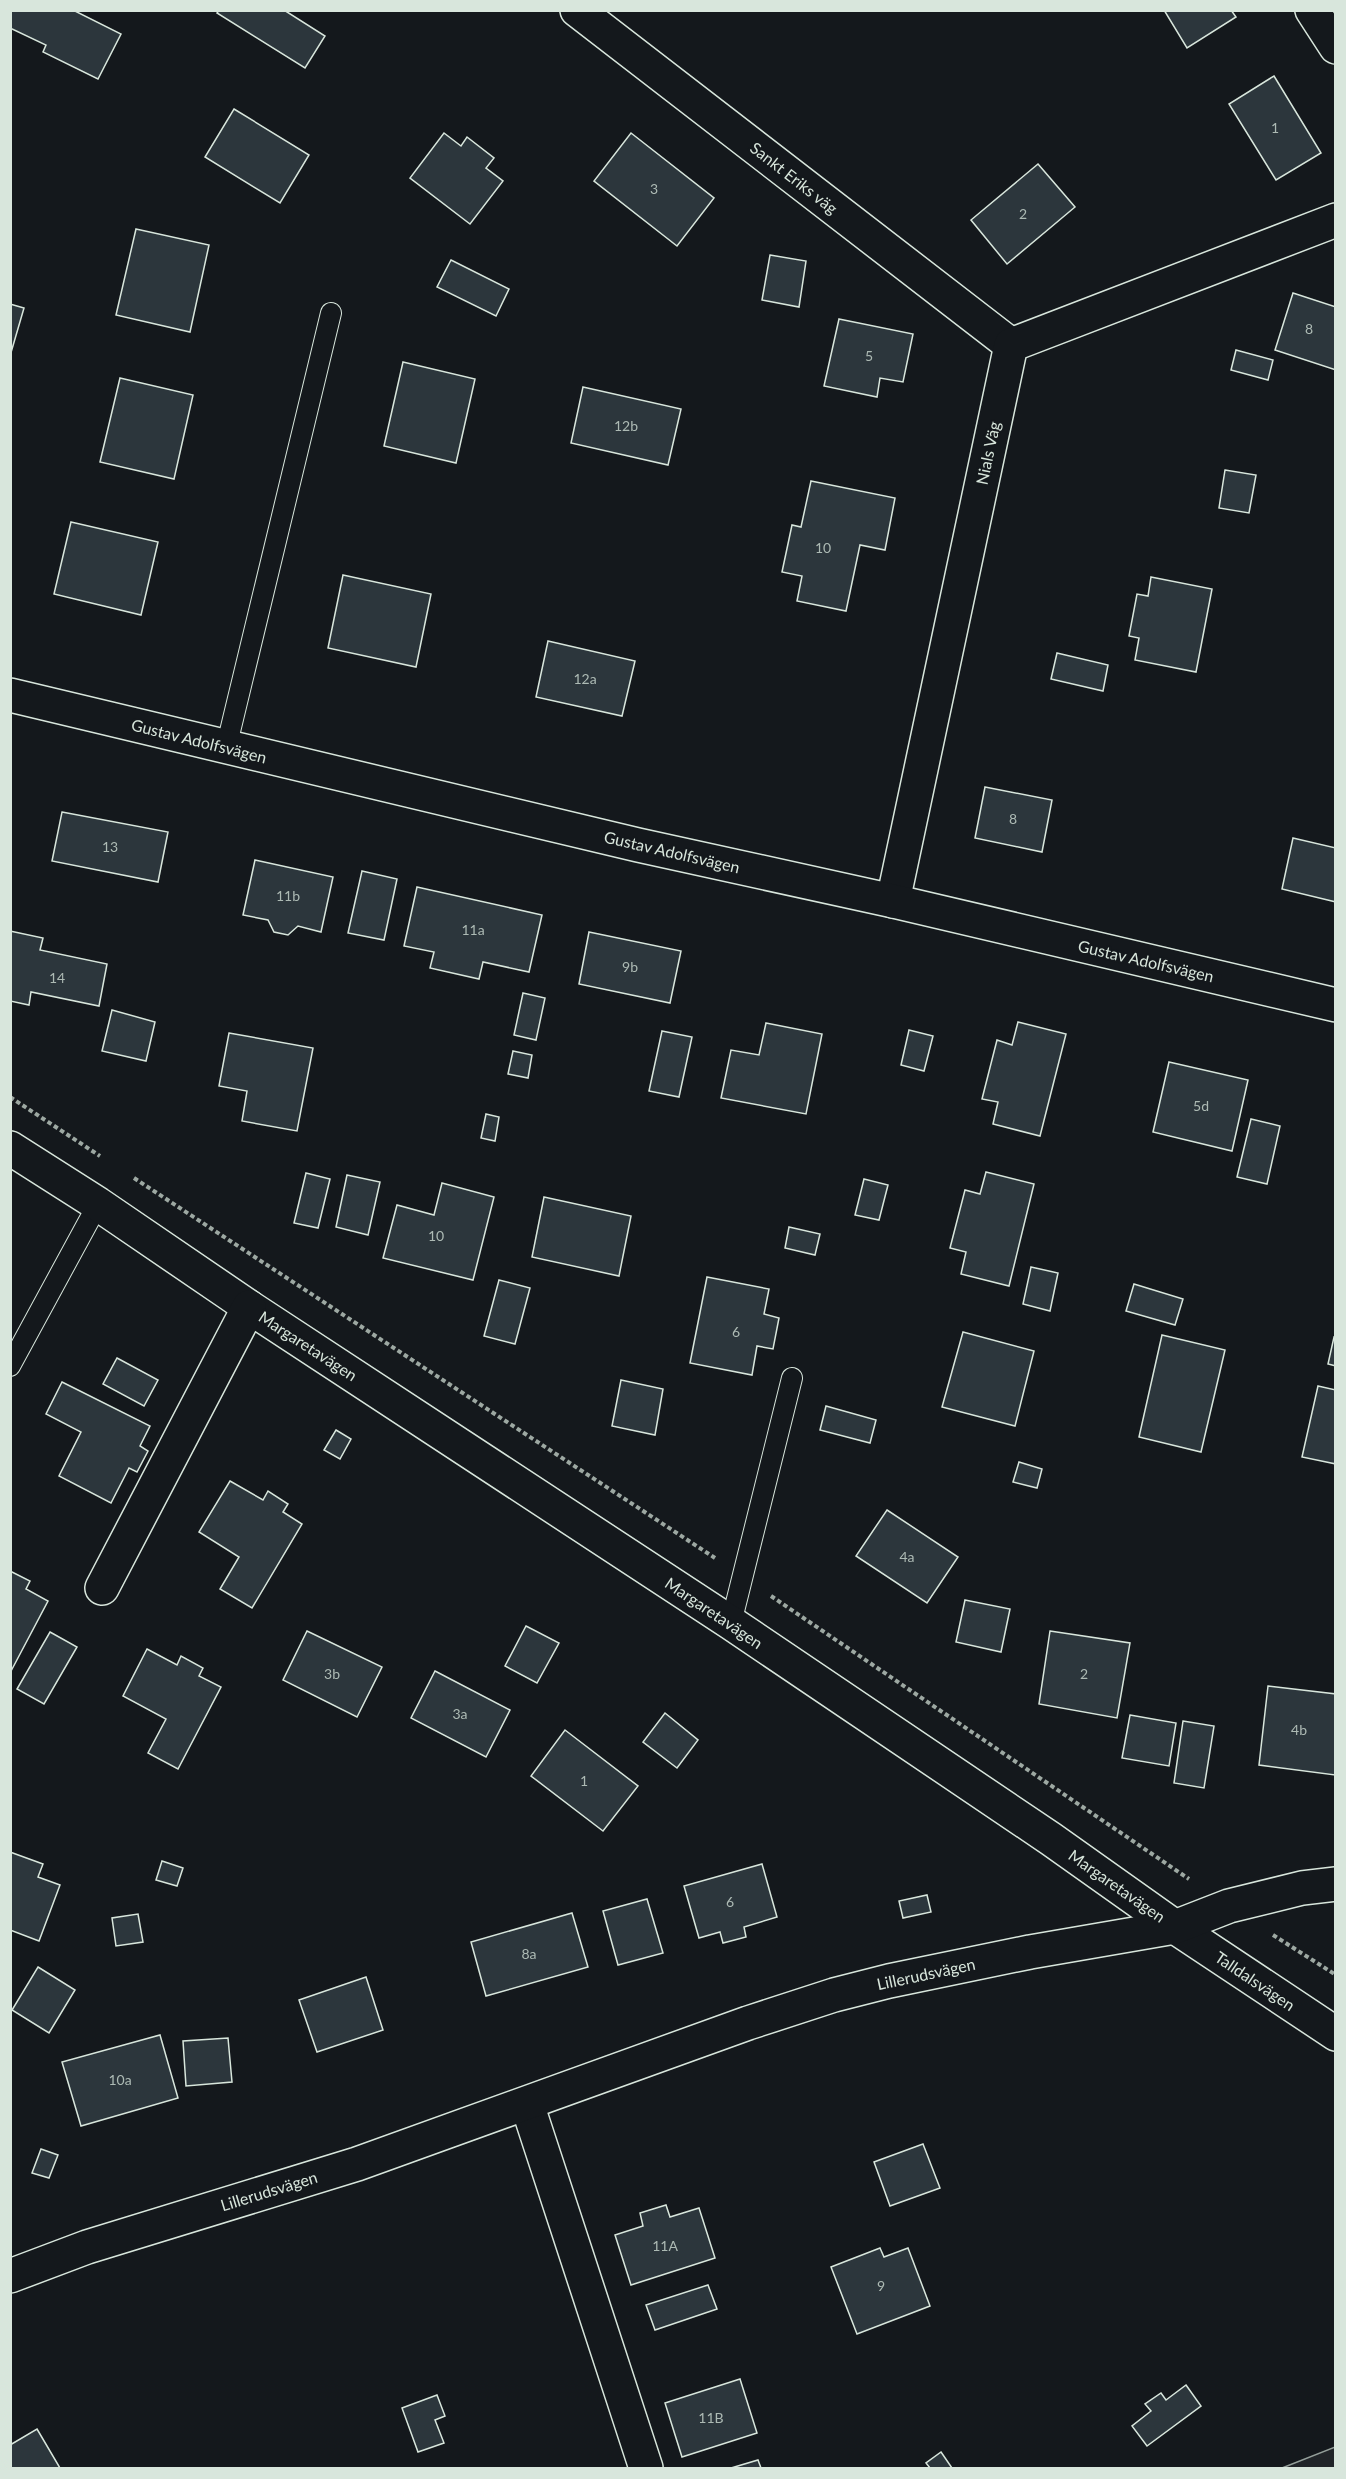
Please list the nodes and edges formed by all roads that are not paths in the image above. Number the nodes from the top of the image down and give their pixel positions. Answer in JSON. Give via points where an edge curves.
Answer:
{"nodes":[{"id":1,"x":576,"y":10,"type":"edge"},
{"id":2,"x":1312,"y":10,"type":"edge"},
{"id":3,"x":1335,"y":47,"type":"edge"},
{"id":4,"x":1335,"y":220,"type":"edge"},
{"id":5,"x":330,"y":313,"type":"dead end"},
{"id":6,"x":1011,"y":345,"type":"junction"},
{"id":7,"x":10,"y":695,"type":"edge"},
{"id":8,"x":226,"y":748,"type":"junction"},
{"id":9,"x":893,"y":901,"type":"junction"},
{"id":10,"x":1335,"y":1005,"type":"edge"},
{"id":11,"x":10,"y":1149,"type":"edge"},
{"id":12,"x":98,"y":1204,"type":"junction"},
{"id":13,"x":249,"y":1307,"type":"junction"},
{"id":14,"x":10,"y":1366,"type":"edge"},
{"id":15,"x":792,"y":1378,"type":"dead end"},
{"id":16,"x":102,"y":1588,"type":"dead end"},
{"id":17,"x":731,"y":1623,"type":"junction"},
{"id":18,"x":1335,"y":1884,"type":"edge"},
{"id":19,"x":1175,"y":1927,"type":"junction"},
{"id":20,"x":1335,"y":2034,"type":"edge"},
{"id":21,"x":527,"y":2104,"type":"junction"},
{"id":22,"x":10,"y":2276,"type":"edge"},
{"id":23,"x":646,"y":2469,"type":"edge"}],
"edges":[{"from":1,"to":6,"type":"street","name":"Sankt Eriks väg"},
{"from":2,"to":3,"type":"street"},
{"from":4,"to":6,"type":"street"},
{"from":5,"to":8,"type":"lane"},
{"from":6,"to":9,"type":"street","name":"Nials Väg"},
{"from":7,"to":8,"type":"street","name":"Gustav Adolfsvägen"},
{"from":8,"to":9,"type":"street","name":"Gustav Adolfsvägen"},
{"from":9,"to":10,"type":"street","name":"Gustav Adolfsvägen"},
{"from":11,"to":12,"type":"street","name":"Margaretavägen"},
{"from":12,"to":13,"type":"street","name":"Margaretavägen"},
{"from":12,"to":14,"type":"lane"},
{"from":13,"to":16,"type":"street","name":"Margaretavägen"},
{"from":13,"to":17,"type":"street","name":"Margaretavägen"},
{"from":15,"to":17,"type":"lane"},
{"from":17,"to":19,"type":"street","name":"Margaretavägen"},
{"from":18,"to":19,"type":"street","name":"Lillerudsvägen","via":[[1229,1906]]},
{"from":19,"to":20,"type":"street","name":"Talldalsvägen"},
{"from":19,"to":21,"type":"street","name":"Lillerudsvägen","via":[[1018,1954],[834,1995]]},
{"from":21,"to":22,"type":"street","name":"Lillerudsvägen","via":[[357,2164],[87,2247]]},
{"from":21,"to":23,"type":"street"}]}
